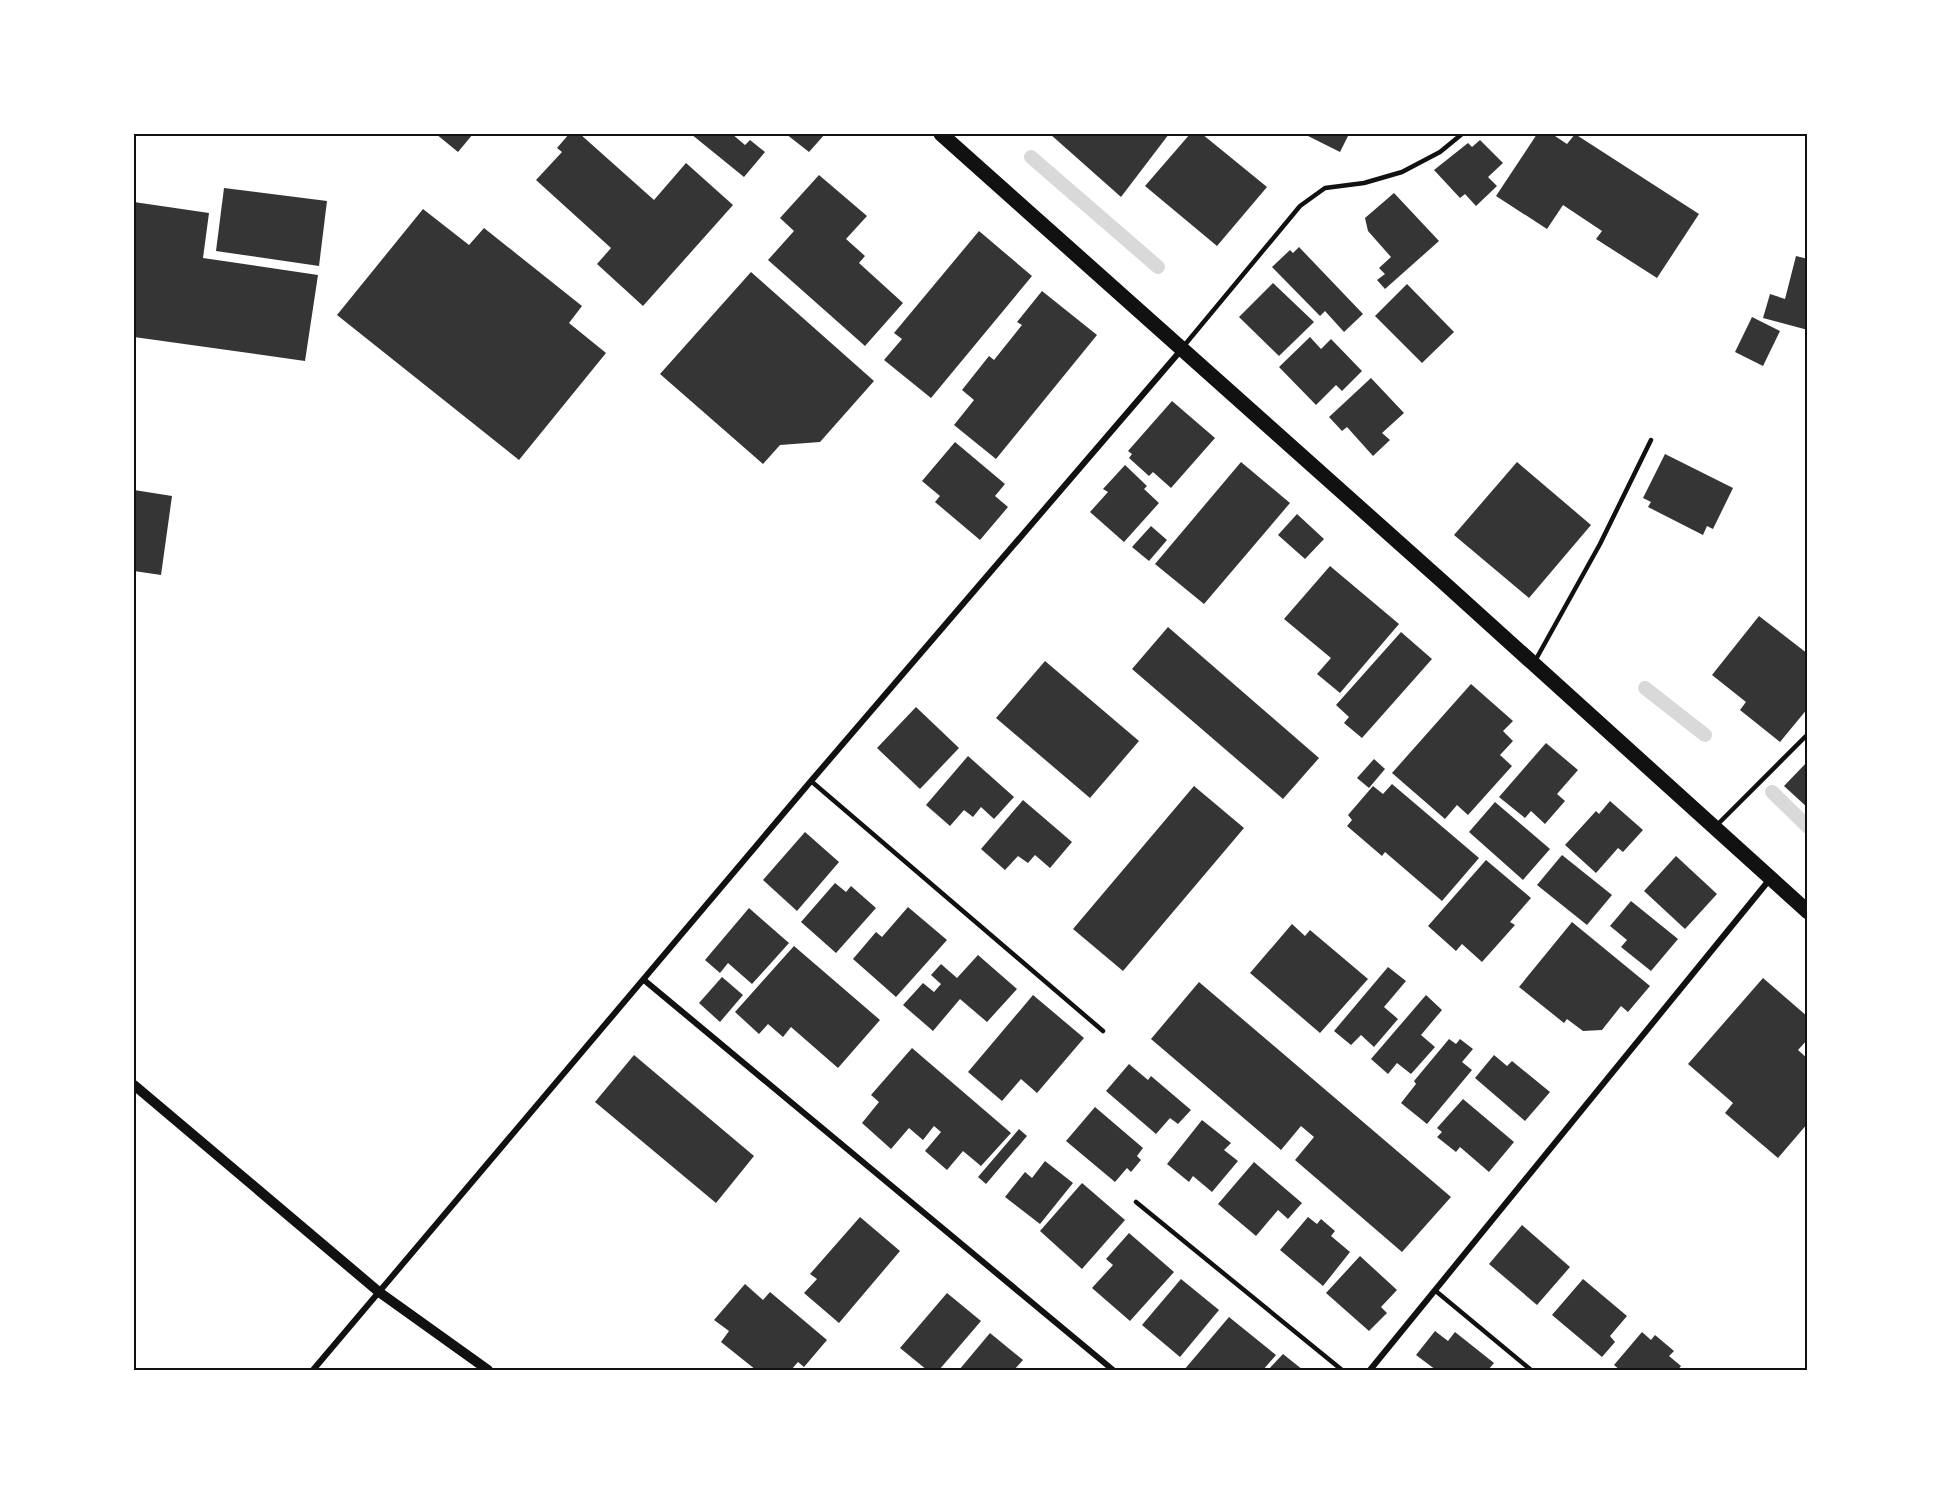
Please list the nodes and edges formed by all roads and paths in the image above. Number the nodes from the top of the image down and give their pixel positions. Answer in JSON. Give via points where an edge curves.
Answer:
{"nodes":[{"id":1,"x":940,"y":134,"type":"edge"},
{"id":2,"x":1462,"y":134,"type":"edge"},
{"id":3,"x":1182,"y":350,"type":"junction"},
{"id":4,"x":1651,"y":440,"type":"dead end"},
{"id":5,"x":1534,"y":663,"type":"junction"},
{"id":6,"x":1808,"y":734,"type":"edge"},
{"id":7,"x":812,"y":781,"type":"junction"},
{"id":8,"x":1714,"y":828,"type":"junction"},
{"id":9,"x":1771,"y":879,"type":"junction"},
{"id":10,"x":1808,"y":912,"type":"edge"},
{"id":11,"x":644,"y":980,"type":"junction"},
{"id":12,"x":1102,"y":1031,"type":"dead end"},
{"id":13,"x":134,"y":1085,"type":"edge"},
{"id":14,"x":1136,"y":1202,"type":"dead end"},
{"id":15,"x":379,"y":1292,"type":"junction"},
{"id":16,"x":1437,"y":1292,"type":"junction"},
{"id":17,"x":313,"y":1371,"type":"edge"},
{"id":18,"x":488,"y":1371,"type":"edge"},
{"id":19,"x":1113,"y":1371,"type":"edge"},
{"id":20,"x":1342,"y":1371,"type":"edge"},
{"id":21,"x":1370,"y":1371,"type":"edge"},
{"id":22,"x":1531,"y":1371,"type":"edge"}],
"edges":[{"from":1,"to":3,"type":"main road"},
{"from":2,"to":3,"type":"lane","via":[[1440,152],[1402,172],[1364,183],[1325,188],[1300,206]]},
{"from":3,"to":5,"type":"main road"},
{"from":3,"to":7,"type":"street"},
{"from":4,"to":5,"type":"lane"},
{"from":5,"to":8,"type":"main road"},
{"from":6,"to":8,"type":"lane"},
{"from":7,"to":11,"type":"street"},
{"from":7,"to":12,"type":"lane"},
{"from":8,"to":9,"type":"main road"},
{"from":9,"to":10,"type":"main road"},
{"from":9,"to":16,"type":"street"},
{"from":11,"to":15,"type":"street"},
{"from":11,"to":19,"type":"street"},
{"from":13,"to":15,"type":"street"},
{"from":14,"to":20,"type":"lane"},
{"from":15,"to":17,"type":"street"},
{"from":15,"to":18,"type":"street"},
{"from":16,"to":21,"type":"street"},
{"from":16,"to":22,"type":"lane"}]}
